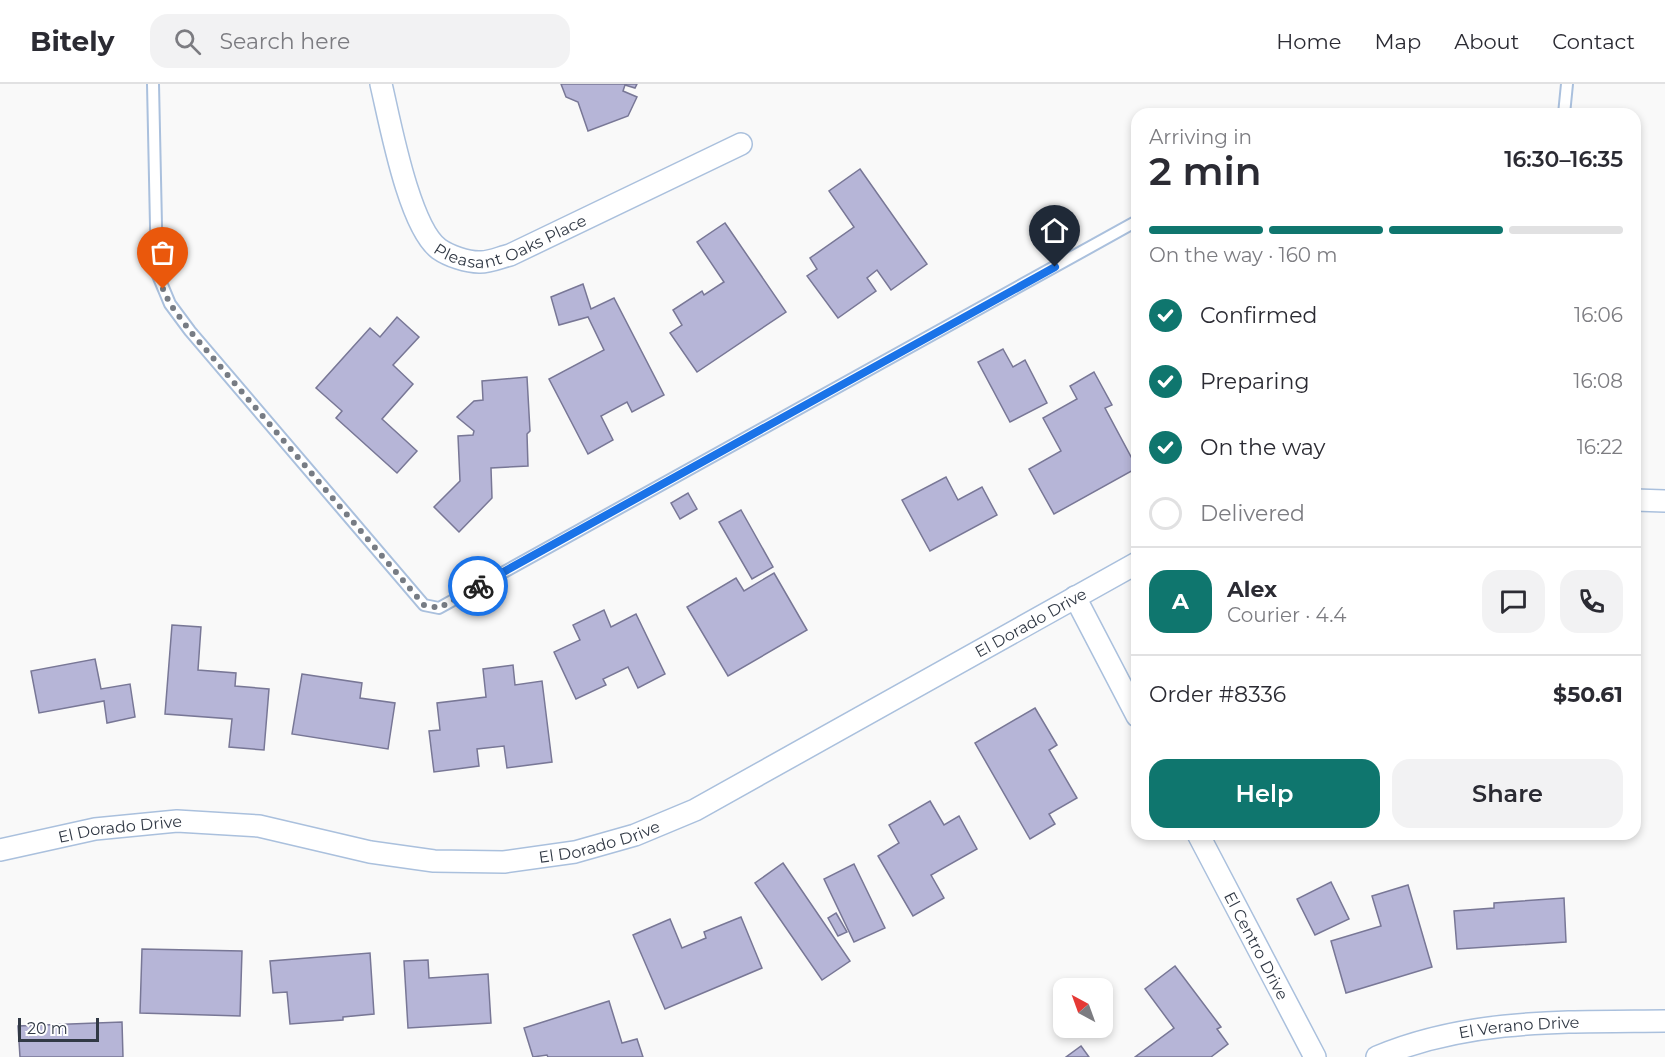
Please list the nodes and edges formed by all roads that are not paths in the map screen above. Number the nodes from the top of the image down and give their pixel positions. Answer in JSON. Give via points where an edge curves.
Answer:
{"nodes":[{"id":1,"x":153,"y":84,"type":"edge"},
{"id":2,"x":381,"y":84,"type":"edge"},
{"id":3,"x":1567,"y":84,"type":"edge"},
{"id":4,"x":1565,"y":108,"type":"edge"},
{"id":5,"x":741,"y":144,"type":"dead end"},
{"id":6,"x":1131,"y":224,"type":"edge"},
{"id":7,"x":1641,"y":500,"type":"edge"},
{"id":8,"x":1665,"y":501,"type":"edge"},
{"id":9,"x":1131,"y":566,"type":"edge"},
{"id":10,"x":1075,"y":597,"type":"junction"},
{"id":11,"x":1131,"y":704,"type":"edge"},
{"id":12,"x":1201,"y":840,"type":"edge"},
{"id":13,"x":0,"y":850,"type":"edge"},
{"id":14,"x":1665,"y":1021,"type":"edge"},
{"id":15,"x":1315,"y":1057,"type":"edge"},
{"id":16,"x":1377,"y":1057,"type":"edge"}],
"edges":[{"from":1,"to":6,"type":"lane","via":[[157,273],[170,304],[424,605],[439,608]]},
{"from":2,"to":5,"type":"street","name":"Pleasant Oaks Place","via":[[402,173],[422,227],[438,248],[480,262],[510,255]]},
{"from":3,"to":4,"type":"lane"},
{"from":7,"to":8,"type":"street"},
{"from":9,"to":10,"type":"street","name":"El Dorado Drive"},
{"from":10,"to":11,"type":"street"},
{"from":10,"to":13,"type":"street","name":"El Dorado Drive","via":[[695,810],[635,835],[575,852],[504,862],[434,861],[370,852],[259,826],[177,820],[95,829]]},
{"from":12,"to":15,"type":"street","name":"El Centro Drive"},
{"from":14,"to":16,"type":"street","name":"El Verano Drive","via":[[1492,1026],[1404,1046]]}]}
